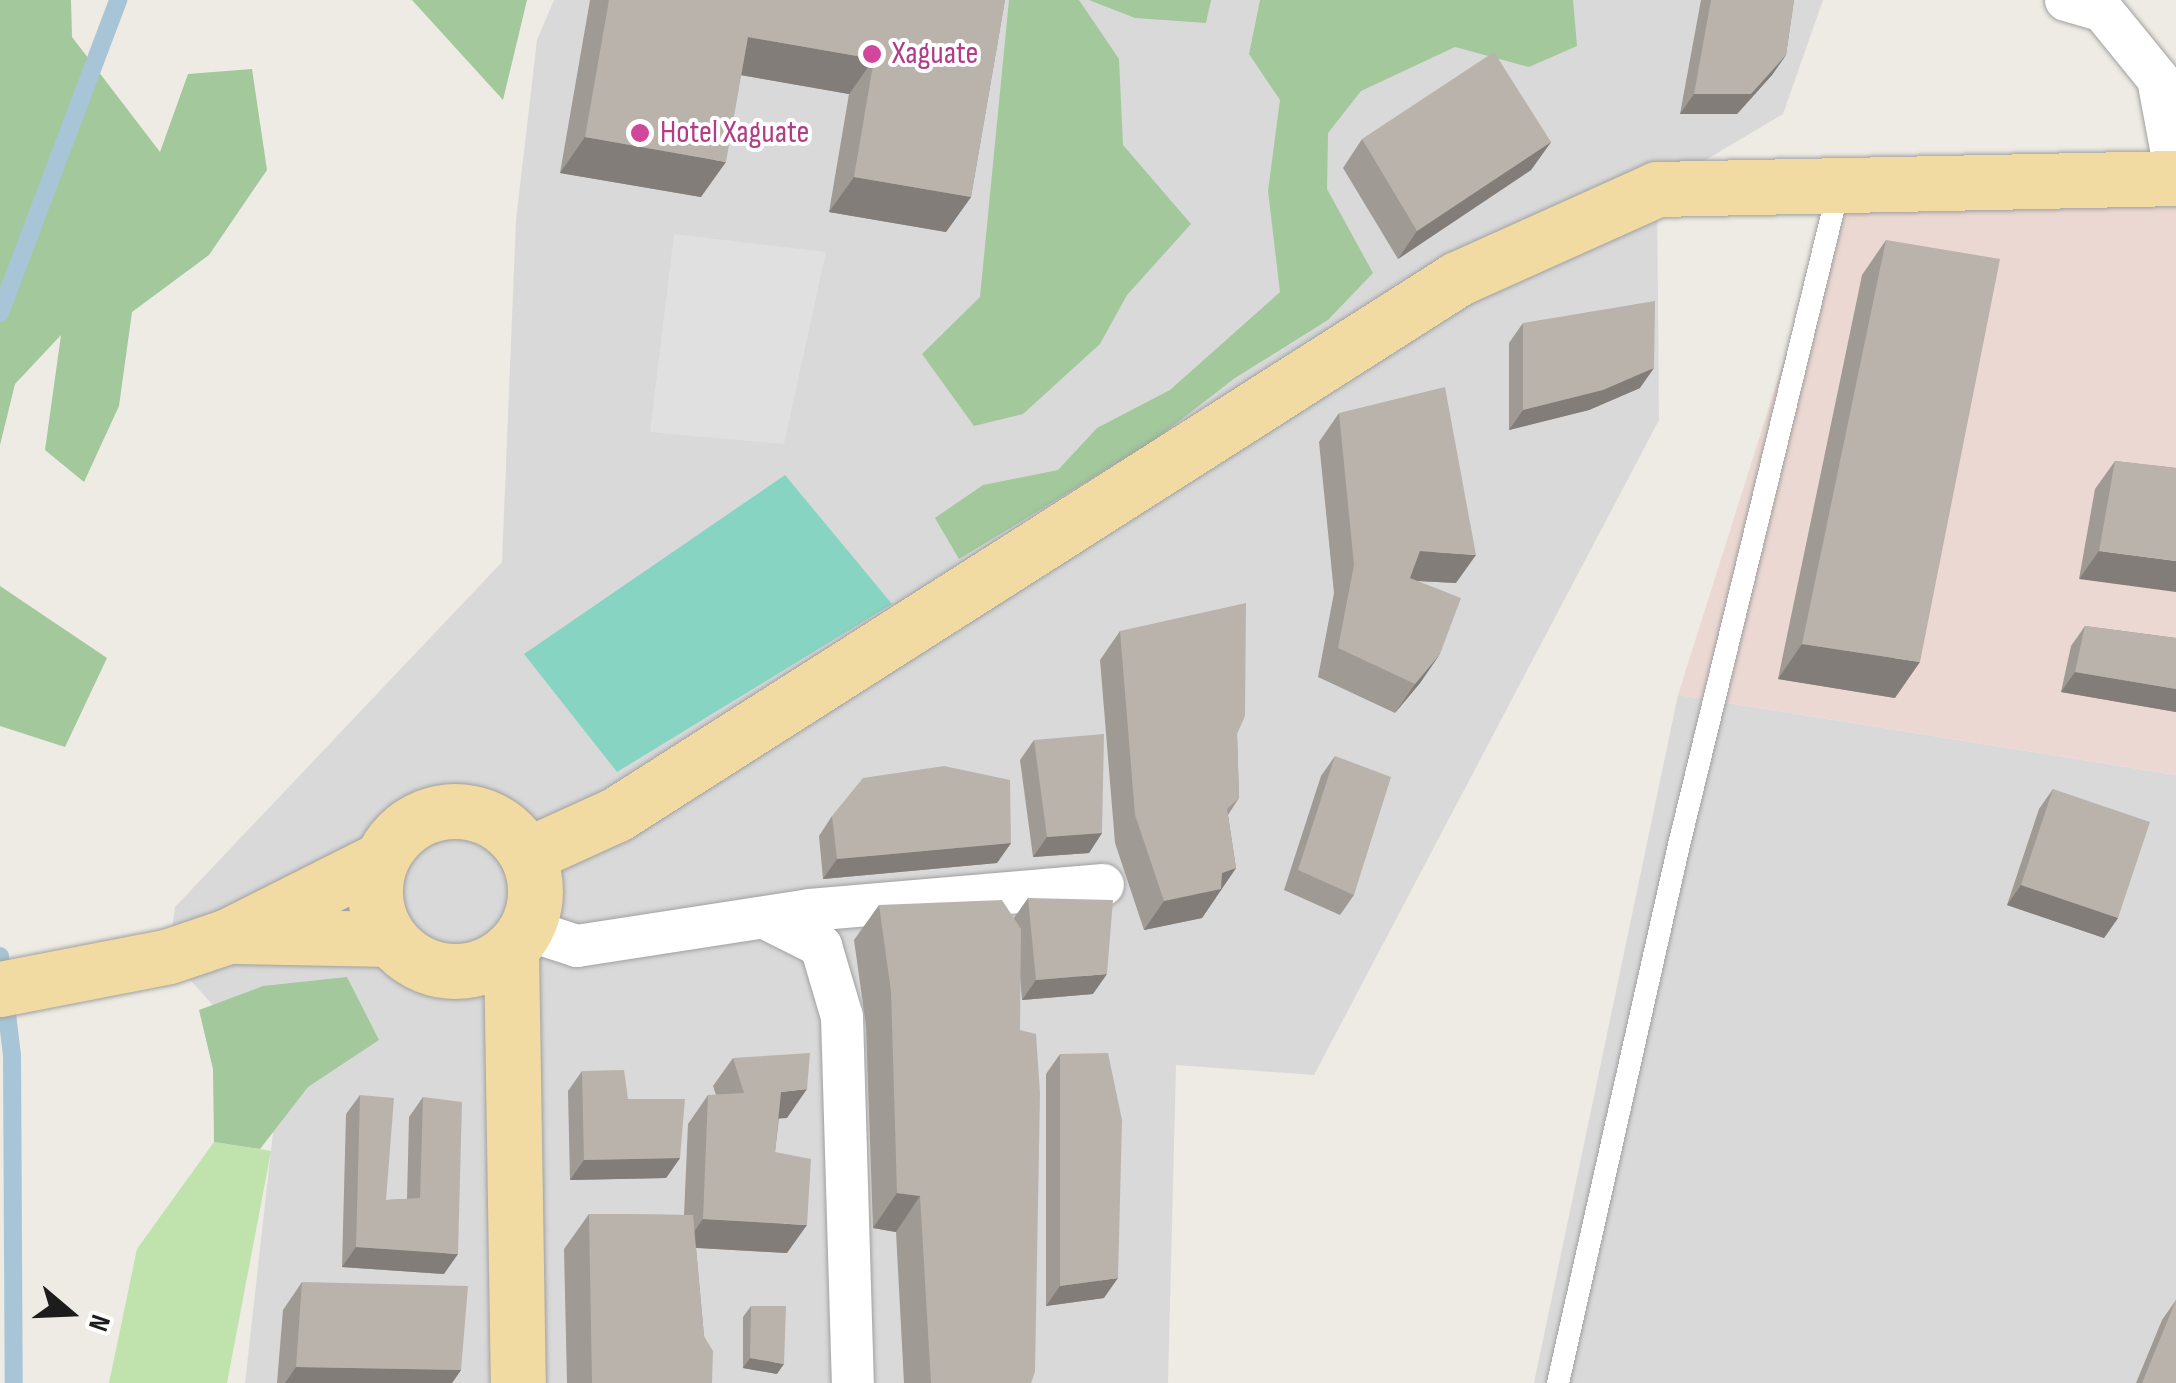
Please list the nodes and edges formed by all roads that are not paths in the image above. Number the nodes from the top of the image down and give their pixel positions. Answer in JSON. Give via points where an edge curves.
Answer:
{"nodes":[{"id":1,"x":2066,"y":0,"type":"edge"},
{"id":2,"x":2176,"y":177,"type":"edge"},
{"id":3,"x":1839,"y":186,"type":"junction"},
{"id":4,"x":527,"y":855,"type":"junction"},
{"id":5,"x":381,"y":859,"type":"junction"},
{"id":6,"x":1104,"y":885,"type":"dead end"},
{"id":7,"x":764,"y":918,"type":"junction"},
{"id":8,"x":228,"y":936,"type":"junction"},
{"id":9,"x":390,"y":939,"type":"junction"},
{"id":10,"x":518,"y":939,"type":"junction"},
{"id":11,"x":0,"y":989,"type":"edge"},
{"id":12,"x":518,"y":1383,"type":"edge"},
{"id":13,"x":853,"y":1383,"type":"edge"},
{"id":14,"x":1558,"y":1383,"type":"edge"}],
"edges":[{"from":1,"to":2,"type":"street","via":[[2102,10],[2158,79]]},
{"from":2,"to":3,"type":"main road"},
{"from":3,"to":4,"type":"main road","via":[[1657,189],[1457,279],[617,814]]},
{"from":3,"to":14,"type":"lane","via":[[1682,830]]},
{"from":4,"to":5,"type":"main road","via":[[500,824],[458,810],[414,821]]},
{"from":4,"to":10,"type":"main road","via":[[535,880]]},
{"from":5,"to":8,"type":"main road"},
{"from":5,"to":9,"type":"main road","via":[[376,900]]},
{"from":6,"to":7,"type":"street"},
{"from":7,"to":10,"type":"street","via":[[577,946]]},
{"from":7,"to":13,"type":"street","via":[[821,946],[842,1017]]},
{"from":8,"to":9,"type":"main road"},
{"from":8,"to":11,"type":"main road","via":[[170,956]]},
{"from":9,"to":10,"type":"main road","via":[[436,970],[464,971]]},
{"from":10,"to":12,"type":"main road"}]}
